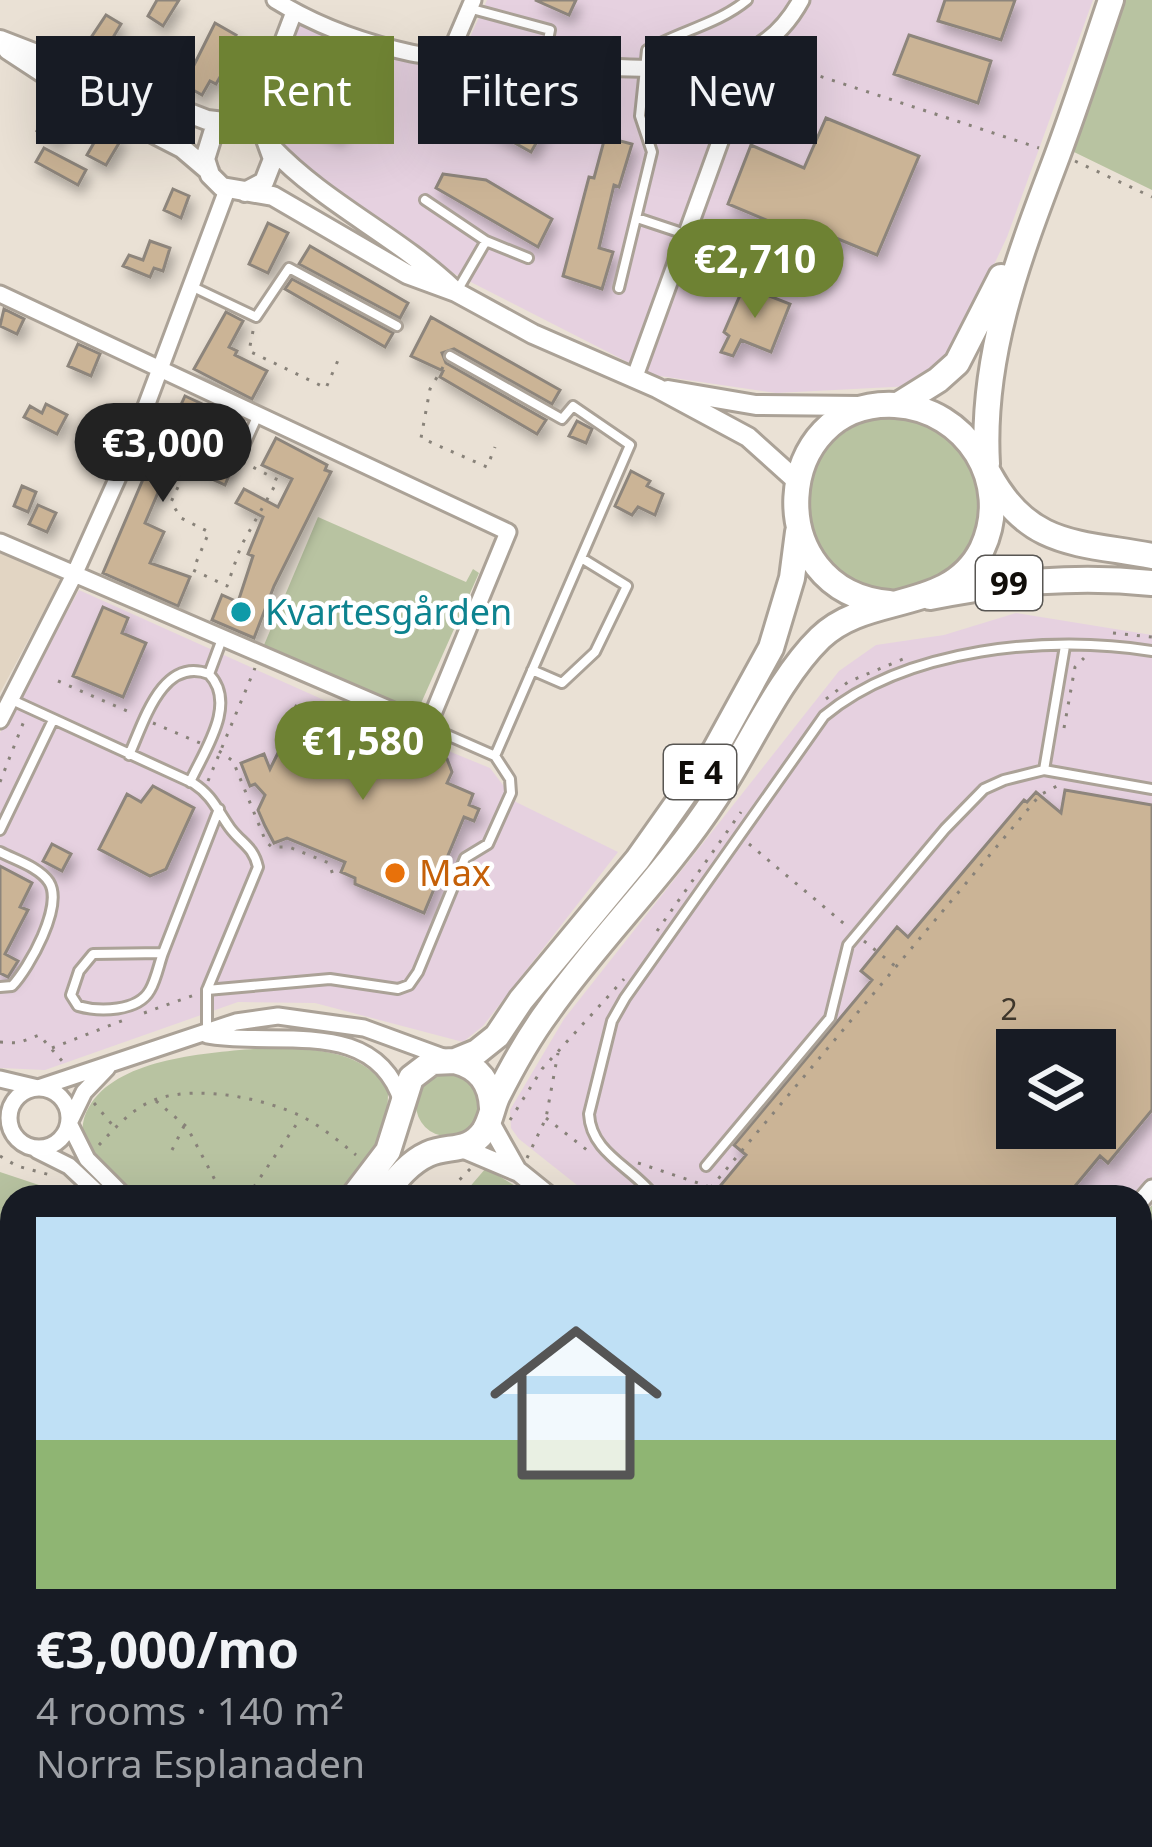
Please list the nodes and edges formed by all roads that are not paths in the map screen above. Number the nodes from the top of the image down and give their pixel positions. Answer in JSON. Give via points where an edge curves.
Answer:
{"nodes":[{"id":1,"x":274,"y":0,"type":"edge"},
{"id":2,"x":747,"y":0,"type":"edge"},
{"id":3,"x":802,"y":0,"type":"edge"},
{"id":4,"x":1111,"y":0,"type":"edge"},
{"id":5,"x":471,"y":4,"type":"edge"},
{"id":6,"x":294,"y":12,"type":"junction"},
{"id":7,"x":285,"y":36,"type":"edge"},
{"id":8,"x":457,"y":36,"type":"edge"},
{"id":9,"x":549,"y":36,"type":"edge"},
{"id":10,"x":672,"y":36,"type":"edge"},
{"id":11,"x":773,"y":36,"type":"edge"},
{"id":12,"x":0,"y":42,"type":"edge"},
{"id":13,"x":418,"y":54,"type":"edge"},
{"id":14,"x":621,"y":66,"type":"edge"},
{"id":15,"x":645,"y":67,"type":"joint"},
{"id":16,"x":219,"y":122,"type":"edge"},
{"id":17,"x":219,"y":127,"type":"edge"},
{"id":18,"x":645,"y":131,"type":"edge"},
{"id":19,"x":269,"y":144,"type":"edge"},
{"id":20,"x":271,"y":144,"type":"edge"},
{"id":21,"x":649,"y":144,"type":"edge"},
{"id":22,"x":719,"y":144,"type":"edge"},
{"id":23,"x":208,"y":172,"type":"junction"},
{"id":24,"x":236,"y":191,"type":"junction"},
{"id":25,"x":425,"y":200,"type":"dead end"},
{"id":26,"x":637,"y":218,"type":"junction"},
{"id":27,"x":1030,"y":222,"type":"junction"},
{"id":28,"x":687,"y":235,"type":"junction"},
{"id":29,"x":486,"y":241,"type":"junction"},
{"id":30,"x":528,"y":258,"type":"dead end"},
{"id":31,"x":192,"y":286,"type":"junction"},
{"id":32,"x":619,"y":288,"type":"dead end"},
{"id":33,"x":456,"y":292,"type":"junction"},
{"id":34,"x":0,"y":294,"type":"edge"},
{"id":35,"x":397,"y":326,"type":"dead end"},
{"id":36,"x":451,"y":356,"type":"road end"},
{"id":37,"x":160,"y":367,"type":"junction"},
{"id":38,"x":634,"y":379,"type":"junction"},
{"id":39,"x":657,"y":388,"type":"junction"},
{"id":40,"x":888,"y":406,"type":"junction"},
{"id":41,"x":259,"y":414,"type":"junction"},
{"id":42,"x":239,"y":457,"type":"road end"},
{"id":43,"x":988,"y":472,"type":"junction"},
{"id":44,"x":798,"y":482,"type":"junction"},
{"id":45,"x":799,"y":532,"type":"junction"},
{"id":46,"x":0,"y":542,"type":"edge"},
{"id":47,"x":1152,"y":556,"type":"edge"},
{"id":48,"x":583,"y":559,"type":"junction"},
{"id":49,"x":74,"y":575,"type":"junction"},
{"id":50,"x":1152,"y":583,"type":"edge"},
{"id":51,"x":916,"y":600,"type":"junction"},
{"id":52,"x":889,"y":604,"type":"junction"},
{"id":53,"x":223,"y":639,"type":"junction"},
{"id":54,"x":1065,"y":646,"type":"junction"},
{"id":55,"x":1152,"y":651,"type":"edge"},
{"id":56,"x":532,"y":670,"type":"junction"},
{"id":57,"x":209,"y":674,"type":"junction"},
{"id":58,"x":12,"y":700,"type":"junction"},
{"id":59,"x":0,"y":720,"type":"edge"},
{"id":60,"x":53,"y":720,"type":"junction"},
{"id":61,"x":428,"y":726,"type":"junction"},
{"id":62,"x":129,"y":755,"type":"junction"},
{"id":63,"x":495,"y":756,"type":"junction"},
{"id":64,"x":1044,"y":770,"type":"junction"},
{"id":65,"x":190,"y":782,"type":"junction"},
{"id":66,"x":1152,"y":789,"type":"edge"},
{"id":67,"x":220,"y":808,"type":"junction"},
{"id":68,"x":0,"y":830,"type":"edge"},
{"id":69,"x":0,"y":852,"type":"edge"},
{"id":70,"x":163,"y":952,"type":"junction"},
{"id":71,"x":0,"y":986,"type":"edge"},
{"id":72,"x":207,"y":990,"type":"junction"},
{"id":73,"x":207,"y":1035,"type":"junction"},
{"id":74,"x":454,"y":1061,"type":"junction"},
{"id":75,"x":109,"y":1066,"type":"junction"},
{"id":76,"x":0,"y":1079,"type":"edge"},
{"id":77,"x":38,"y":1088,"type":"junction"},
{"id":78,"x":0,"y":1101,"type":"edge"},
{"id":79,"x":402,"y":1107,"type":"junction"},
{"id":80,"x":495,"y":1119,"type":"junction"},
{"id":81,"x":8,"y":1120,"type":"junction"},
{"id":82,"x":69,"y":1123,"type":"junction"},
{"id":83,"x":34,"y":1149,"type":"junction"},
{"id":84,"x":459,"y":1154,"type":"junction"},
{"id":85,"x":81,"y":1165,"type":"junction"},
{"id":86,"x":706,"y":1166,"type":"dead end"},
{"id":87,"x":519,"y":1172,"type":"junction"},
{"id":88,"x":94,"y":1185,"type":"edge"},
{"id":89,"x":108,"y":1185,"type":"edge"},
{"id":90,"x":363,"y":1185,"type":"edge"},
{"id":91,"x":393,"y":1185,"type":"edge"},
{"id":92,"x":535,"y":1185,"type":"edge"},
{"id":93,"x":642,"y":1185,"type":"edge"}],
"edges":[{"from":1,"to":6,"type":"street"},
{"from":2,"to":10,"type":"lane","via":[[725,18]]},
{"from":3,"to":11,"type":"street"},
{"from":4,"to":27,"type":"main road","number":"E 4"},
{"from":5,"to":8,"type":"street"},
{"from":5,"to":9,"type":"lane","via":[[550,29]]},
{"from":6,"to":7,"type":"street"},
{"from":6,"to":13,"type":"street"},
{"from":12,"to":16,"type":"street"},
{"from":12,"to":23,"type":"street","via":[[69,90],[182,148]]},
{"from":14,"to":15,"type":"street"},
{"from":15,"to":18,"type":"lane"},
{"from":17,"to":23,"type":"street","via":[[208,142]]},
{"from":19,"to":24,"type":"street","via":[[273,159],[264,182]]},
{"from":20,"to":33,"type":"street","via":[[292,169]]},
{"from":21,"to":26,"type":"lane"},
{"from":22,"to":28,"type":"street"},
{"from":23,"to":24,"type":"street"},
{"from":24,"to":31,"type":"street"},
{"from":24,"to":33,"type":"street","via":[[273,196],[407,274]]},
{"from":25,"to":29,"type":"lane"},
{"from":26,"to":28,"type":"lane"},
{"from":26,"to":32,"type":"lane"},
{"from":27,"to":40,"type":"main road","number":"E 4","via":[[956,363]]},
{"from":27,"to":43,"type":"main road","number":"E 4","via":[[986,398]]},
{"from":28,"to":38,"type":"street"},
{"from":29,"to":30,"type":"lane"},
{"from":29,"to":33,"type":"lane"},
{"from":31,"to":35,"type":"lane","via":[[256,317],[289,268]]},
{"from":31,"to":37,"type":"street"},
{"from":33,"to":38,"type":"street"},
{"from":34,"to":37,"type":"street"},
{"from":36,"to":48,"type":"lane","via":[[562,419],[573,406],[630,445]]},
{"from":37,"to":41,"type":"street"},
{"from":37,"to":49,"type":"street"},
{"from":38,"to":39,"type":"street"},
{"from":39,"to":40,"type":"street","via":[[756,404]]},
{"from":39,"to":44,"type":"street","via":[[748,436]]},
{"from":40,"to":43,"type":"main road","via":[[948,421]]},
{"from":40,"to":44,"type":"main road","number":"E 4","via":[[846,417],[822,435]]},
{"from":41,"to":42,"type":"lane"},
{"from":41,"to":61,"type":"street","via":[[508,532]]},
{"from":43,"to":47,"type":"main road","number":"99","via":[[1010,509],[1049,536]]},
{"from":43,"to":51,"type":"main road","number":"E 4","via":[[991,520],[977,556],[946,587]]},
{"from":44,"to":45,"type":"main road","number":"E 4"},
{"from":45,"to":52,"type":"main road","number":"E 4","via":[[832,582]]},
{"from":45,"to":74,"type":"main road","number":"E 4","via":[[771,648],[716,750],[497,1036]]},
{"from":46,"to":49,"type":"street"},
{"from":48,"to":56,"type":"lane"},
{"from":48,"to":56,"type":"lane","via":[[627,586],[595,652],[562,683]]},
{"from":49,"to":53,"type":"street"},
{"from":49,"to":58,"type":"street"},
{"from":50,"to":51,"type":"main road","number":"99","via":[[1062,578]]},
{"from":51,"to":52,"type":"main road","number":"E 4"},
{"from":52,"to":80,"type":"main road","number":"E 4","via":[[838,624],[808,652],[681,848],[547,1012]]},
{"from":53,"to":57,"type":"lane"},
{"from":53,"to":61,"type":"street"},
{"from":54,"to":55,"type":"lane"},
{"from":54,"to":64,"type":"lane"},
{"from":54,"to":93,"type":"lane","via":[[917,666],[868,684],[824,716],[734,832],[612,1021],[590,1130]]},
{"from":56,"to":63,"type":"lane"},
{"from":57,"to":62,"type":"lane","via":[[173,675]]},
{"from":57,"to":65,"type":"lane","via":[[222,694],[221,710]]},
{"from":58,"to":59,"type":"street"},
{"from":58,"to":60,"type":"lane"},
{"from":60,"to":62,"type":"lane"},
{"from":60,"to":68,"type":"lane"},
{"from":61,"to":63,"type":"lane"},
{"from":62,"to":65,"type":"lane"},
{"from":63,"to":72,"type":"lane","via":[[510,778],[506,806],[488,844],[465,858],[409,985],[330,979]]},
{"from":64,"to":66,"type":"lane"},
{"from":64,"to":86,"type":"lane","via":[[994,784],[970,801],[856,934],[830,1018]]},
{"from":65,"to":67,"type":"lane"},
{"from":67,"to":70,"type":"lane"},
{"from":67,"to":72,"type":"lane","via":[[258,867]]},
{"from":69,"to":71,"type":"lane","via":[[37,870],[53,897],[21,976]]},
{"from":70,"to":70,"type":"lane","via":[[93,954],[71,995],[98,1012],[140,1002]]},
{"from":72,"to":73,"type":"lane"},
{"from":73,"to":74,"type":"street","via":[[248,1019],[309,1018],[364,1028]]},
{"from":73,"to":75,"type":"street"},
{"from":73,"to":79,"type":"street","via":[[353,1048],[384,1065]]},
{"from":74,"to":79,"type":"main road","number":"E 4","via":[[418,1071]]},
{"from":74,"to":80,"type":"main road","via":[[481,1076]]},
{"from":75,"to":77,"type":"street"},
{"from":75,"to":82,"type":"street","via":[[84,1091]]},
{"from":76,"to":77,"type":"street"},
{"from":77,"to":81,"type":"street","via":[[16,1097]]},
{"from":77,"to":82,"type":"street","via":[[64,1100]]},
{"from":78,"to":81,"type":"street"},
{"from":79,"to":84,"type":"main road","via":[[417,1139]]},
{"from":79,"to":90,"type":"main road","number":"E 4","via":[[382,1161]]},
{"from":80,"to":84,"type":"main road","number":"E 4"},
{"from":80,"to":87,"type":"street"},
{"from":81,"to":83,"type":"street","via":[[18,1141]]},
{"from":82,"to":83,"type":"street","via":[[56,1143]]},
{"from":82,"to":85,"type":"street"},
{"from":83,"to":85,"type":"street"},
{"from":84,"to":87,"type":"street"},
{"from":84,"to":91,"type":"main road","number":"E 4","via":[[412,1163]]},
{"from":85,"to":88,"type":"street"},
{"from":85,"to":89,"type":"street"},
{"from":87,"to":92,"type":"street"}]}
